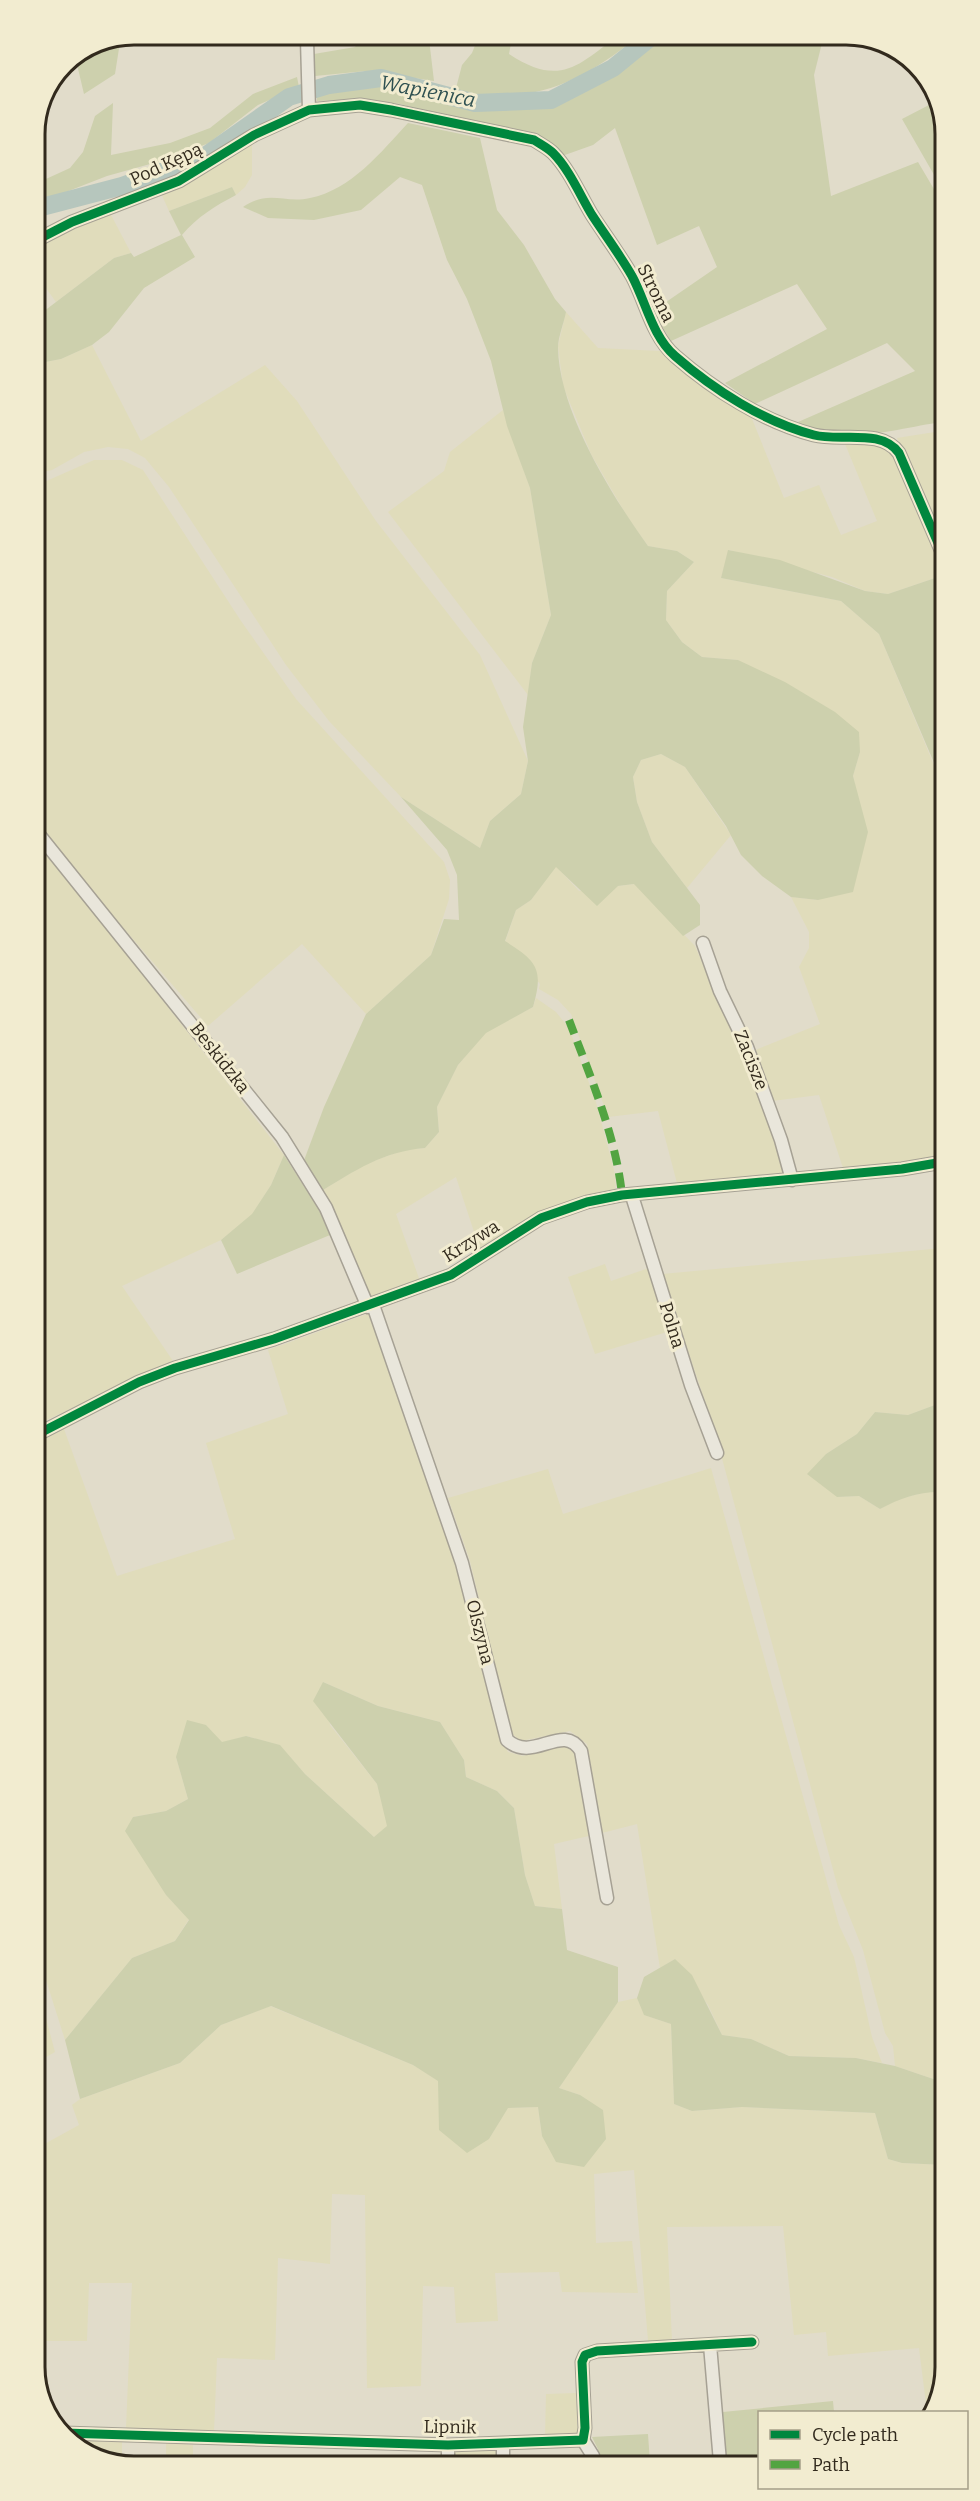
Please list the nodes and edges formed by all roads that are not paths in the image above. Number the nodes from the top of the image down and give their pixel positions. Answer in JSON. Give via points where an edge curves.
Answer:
{"nodes":[{"id":1,"x":307,"y":45,"type":"edge"},
{"id":2,"x":309,"y":110,"type":"junction"},
{"id":3,"x":45,"y":236,"type":"edge"},
{"id":4,"x":935,"y":536,"type":"edge"},
{"id":5,"x":45,"y":842,"type":"edge"},
{"id":6,"x":703,"y":943,"type":"dead end"},
{"id":7,"x":935,"y":1163,"type":"edge"},
{"id":8,"x":792,"y":1180,"type":"junction"},
{"id":9,"x":632,"y":1196,"type":"junction"},
{"id":10,"x":370,"y":1306,"type":"junction"},
{"id":11,"x":45,"y":1430,"type":"edge"},
{"id":12,"x":717,"y":1452,"type":"dead end"},
{"id":13,"x":607,"y":1898,"type":"dead end"},
{"id":14,"x":752,"y":2342,"type":"dead end"},
{"id":15,"x":710,"y":2345,"type":"junction"},
{"id":16,"x":75,"y":2433,"type":"edge"},
{"id":17,"x":583,"y":2440,"type":"junction"},
{"id":18,"x":503,"y":2444,"type":"junction"},
{"id":19,"x":448,"y":2445,"type":"junction"},
{"id":20,"x":448,"y":2456,"type":"edge"},
{"id":21,"x":503,"y":2456,"type":"edge"},
{"id":22,"x":593,"y":2456,"type":"edge"},
{"id":23,"x":719,"y":2456,"type":"edge"}],
"edges":[{"from":1,"to":2,"type":"street"},
{"from":2,"to":3,"type":"street","name":"Pod Kępą","via":[[254,135],[179,181]]},
{"from":2,"to":4,"type":"street","name":"Stroma","via":[[360,105],[534,140],[553,153],[632,276],[657,333],[674,355],[765,416],[814,435],[879,438],[893,444]]},
{"from":5,"to":10,"type":"street","name":"Beskidzka","via":[[282,1137],[326,1208]]},
{"from":6,"to":8,"type":"street","name":"Zacisze","via":[[720,991],[747,1047]]},
{"from":7,"to":8,"type":"street","name":"Krzywa"},
{"from":8,"to":9,"type":"street","name":"Krzywa"},
{"from":9,"to":10,"type":"street","name":"Krzywa","via":[[559,1209],[451,1275]]},
{"from":9,"to":12,"type":"street","name":"Polna","via":[[691,1386]]},
{"from":10,"to":11,"type":"street","name":"Krzywa","via":[[148,1378]]},
{"from":10,"to":13,"type":"street","name":"Olszyna","via":[[462,1563],[507,1740],[524,1749],[560,1739],[577,1744]]},
{"from":14,"to":15,"type":"street"},
{"from":15,"to":17,"type":"street","via":[[585,2355]]},
{"from":15,"to":23,"type":"street"},
{"from":16,"to":19,"type":"street","name":"Lipnik"},
{"from":17,"to":18,"type":"street","name":"Lipnik"},
{"from":17,"to":22,"type":"street"},
{"from":18,"to":19,"type":"street","name":"Lipnik"},
{"from":18,"to":21,"type":"street"},
{"from":19,"to":20,"type":"street"}]}
